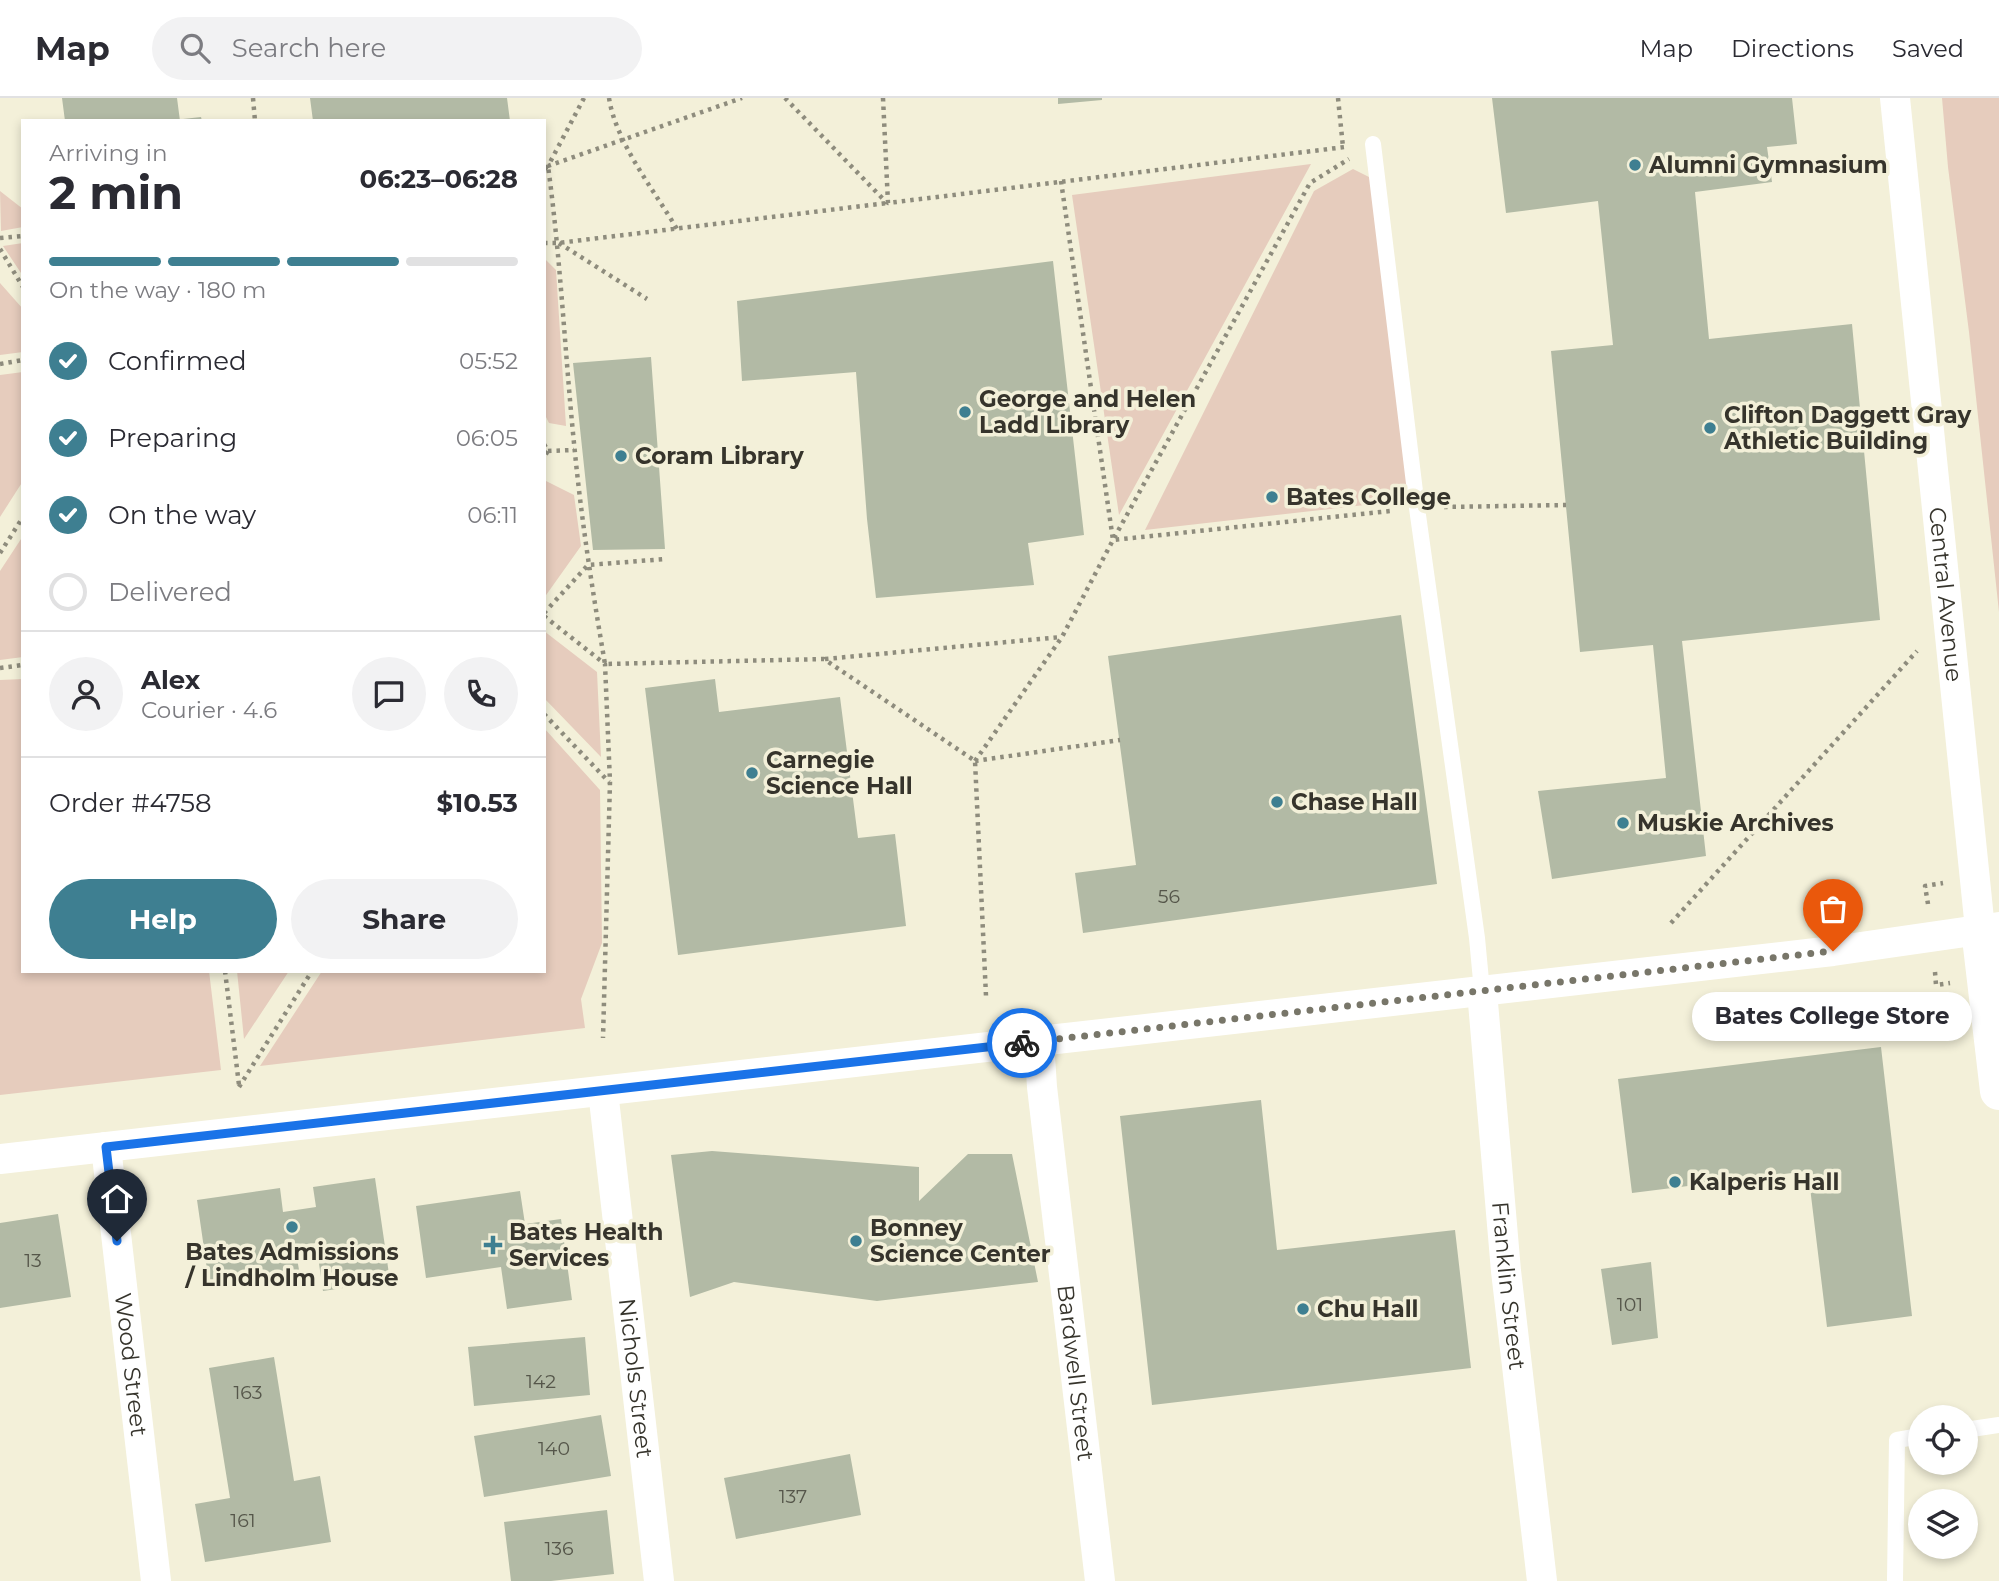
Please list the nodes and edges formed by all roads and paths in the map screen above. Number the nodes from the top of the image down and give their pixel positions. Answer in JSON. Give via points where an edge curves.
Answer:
{"nodes":[{"id":1,"x":253,"y":98,"type":"edge"},
{"id":2,"x":584,"y":98,"type":"edge"},
{"id":3,"x":609,"y":98,"type":"edge"},
{"id":4,"x":742,"y":98,"type":"edge"},
{"id":5,"x":785,"y":98,"type":"edge"},
{"id":6,"x":883,"y":98,"type":"edge"},
{"id":7,"x":1338,"y":98,"type":"edge"},
{"id":8,"x":1895,"y":98,"type":"edge"},
{"id":9,"x":255,"y":119,"type":"edge"},
{"id":10,"x":622,"y":138,"type":"junction"},
{"id":11,"x":1373,"y":144,"type":"junction"},
{"id":12,"x":1343,"y":147,"type":"junction"},
{"id":13,"x":546,"y":167,"type":"edge"},
{"id":14,"x":1061,"y":181,"type":"junction"},
{"id":15,"x":888,"y":203,"type":"junction"},
{"id":16,"x":677,"y":229,"type":"junction"},
{"id":17,"x":21,"y":236,"type":"edge"},
{"id":18,"x":0,"y":238,"type":"edge"},
{"id":19,"x":546,"y":243,"type":"edge"},
{"id":20,"x":558,"y":243,"type":"junction"},
{"id":21,"x":0,"y":249,"type":"edge"},
{"id":22,"x":21,"y":284,"type":"edge"},
{"id":23,"x":647,"y":299,"type":"dead end"},
{"id":24,"x":21,"y":360,"type":"edge"},
{"id":25,"x":0,"y":364,"type":"edge"},
{"id":26,"x":1095,"y":419,"type":"junction"},
{"id":27,"x":1075,"y":421,"type":"dead end"},
{"id":28,"x":546,"y":447,"type":"edge"},
{"id":29,"x":574,"y":450,"type":"junction"},
{"id":30,"x":548,"y":451,"type":"junction"},
{"id":31,"x":546,"y":454,"type":"edge"},
{"id":32,"x":1566,"y":505,"type":"dead end"},
{"id":33,"x":1417,"y":508,"type":"junction"},
{"id":34,"x":21,"y":520,"type":"edge"},
{"id":35,"x":1113,"y":540,"type":"junction"},
{"id":36,"x":0,"y":553,"type":"edge"},
{"id":37,"x":666,"y":559,"type":"dead end"},
{"id":38,"x":588,"y":565,"type":"junction"},
{"id":39,"x":546,"y":613,"type":"edge"},
{"id":40,"x":1948,"y":616,"type":"junction"},
{"id":41,"x":546,"y":617,"type":"edge"},
{"id":42,"x":1062,"y":637,"type":"junction"},
{"id":43,"x":824,"y":659,"type":"junction"},
{"id":44,"x":605,"y":664,"type":"junction"},
{"id":45,"x":21,"y":665,"type":"edge"},
{"id":46,"x":0,"y":668,"type":"edge"},
{"id":47,"x":546,"y":716,"type":"edge"},
{"id":48,"x":1119,"y":740,"type":"dead end"},
{"id":49,"x":975,"y":761,"type":"junction"},
{"id":50,"x":610,"y":782,"type":"junction"},
{"id":51,"x":1671,"y":923,"type":"dead end"},
{"id":52,"x":1990,"y":928,"type":"edge"},
{"id":53,"x":225,"y":973,"type":"edge"},
{"id":54,"x":311,"y":973,"type":"edge"},
{"id":55,"x":1482,"y":991,"type":"junction"},
{"id":56,"x":986,"y":996,"type":"dead end"},
{"id":57,"x":603,"y":1038,"type":"dead end"},
{"id":58,"x":1039,"y":1041,"type":"junction"},
{"id":59,"x":603,"y":1091,"type":"junction"},
{"id":60,"x":1999,"y":1091,"type":"edge"},
{"id":61,"x":106,"y":1147,"type":"junction"},
{"id":62,"x":0,"y":1159,"type":"edge"},
{"id":63,"x":1999,"y":1425,"type":"edge"},
{"id":64,"x":1978,"y":1428,"type":"edge"},
{"id":65,"x":1908,"y":1438,"type":"edge"},
{"id":66,"x":156,"y":1581,"type":"edge"},
{"id":67,"x":659,"y":1581,"type":"edge"},
{"id":68,"x":1100,"y":1581,"type":"edge"},
{"id":69,"x":1542,"y":1581,"type":"edge"},
{"id":70,"x":1895,"y":1581,"type":"edge"}],
"edges":[{"from":1,"to":9,"type":"path"},
{"from":2,"to":13,"type":"path"},
{"from":3,"to":10,"type":"path"},
{"from":4,"to":10,"type":"path"},
{"from":5,"to":15,"type":"path"},
{"from":6,"to":15,"type":"path"},
{"from":7,"to":12,"type":"path"},
{"from":8,"to":40,"type":"street","name":"Central Avenue"},
{"from":10,"to":13,"type":"path"},
{"from":10,"to":16,"type":"path"},
{"from":11,"to":12,"type":"path"},
{"from":11,"to":33,"type":"lane"},
{"from":11,"to":35,"type":"path","via":[[1310,183]]},
{"from":12,"to":14,"type":"path"},
{"from":13,"to":20,"type":"path"},
{"from":14,"to":15,"type":"path"},
{"from":14,"to":26,"type":"path"},
{"from":15,"to":16,"type":"path"},
{"from":16,"to":20,"type":"path"},
{"from":17,"to":18,"type":"path"},
{"from":19,"to":20,"type":"path"},
{"from":20,"to":23,"type":"path"},
{"from":20,"to":29,"type":"path"},
{"from":21,"to":22,"type":"path"},
{"from":24,"to":25,"type":"path"},
{"from":26,"to":27,"type":"path"},
{"from":26,"to":35,"type":"path"},
{"from":28,"to":30,"type":"path"},
{"from":29,"to":30,"type":"path"},
{"from":29,"to":38,"type":"path"},
{"from":30,"to":31,"type":"path"},
{"from":32,"to":33,"type":"path"},
{"from":33,"to":35,"type":"path"},
{"from":33,"to":55,"type":"lane"},
{"from":34,"to":36,"type":"path"},
{"from":35,"to":42,"type":"path"},
{"from":37,"to":38,"type":"path"},
{"from":38,"to":39,"type":"path"},
{"from":38,"to":44,"type":"path"},
{"from":40,"to":51,"type":"path"},
{"from":40,"to":52,"type":"street","name":"Central Avenue"},
{"from":41,"to":44,"type":"path"},
{"from":42,"to":43,"type":"path"},
{"from":42,"to":49,"type":"path"},
{"from":43,"to":44,"type":"path"},
{"from":43,"to":49,"type":"path"},
{"from":44,"to":50,"type":"path"},
{"from":45,"to":46,"type":"path"},
{"from":47,"to":50,"type":"path"},
{"from":48,"to":49,"type":"path"},
{"from":49,"to":56,"type":"path"},
{"from":50,"to":57,"type":"path"},
{"from":52,"to":55,"type":"street","via":[[1833,951]]},
{"from":52,"to":60,"type":"street","name":"Central Avenue"},
{"from":53,"to":54,"type":"path","via":[[239,1087]]},
{"from":55,"to":58,"type":"street"},
{"from":55,"to":69,"type":"street","name":"Franklin Street","via":[[1506,1271]]},
{"from":58,"to":59,"type":"street"},
{"from":58,"to":68,"type":"street","name":"Bardwell Street"},
{"from":59,"to":61,"type":"street"},
{"from":59,"to":67,"type":"street","name":"Nichols Street"},
{"from":61,"to":62,"type":"street"},
{"from":61,"to":66,"type":"street","name":"Wood Street"},
{"from":63,"to":64,"type":"lane"},
{"from":65,"to":70,"type":"lane","via":[[1897,1440]]}]}
